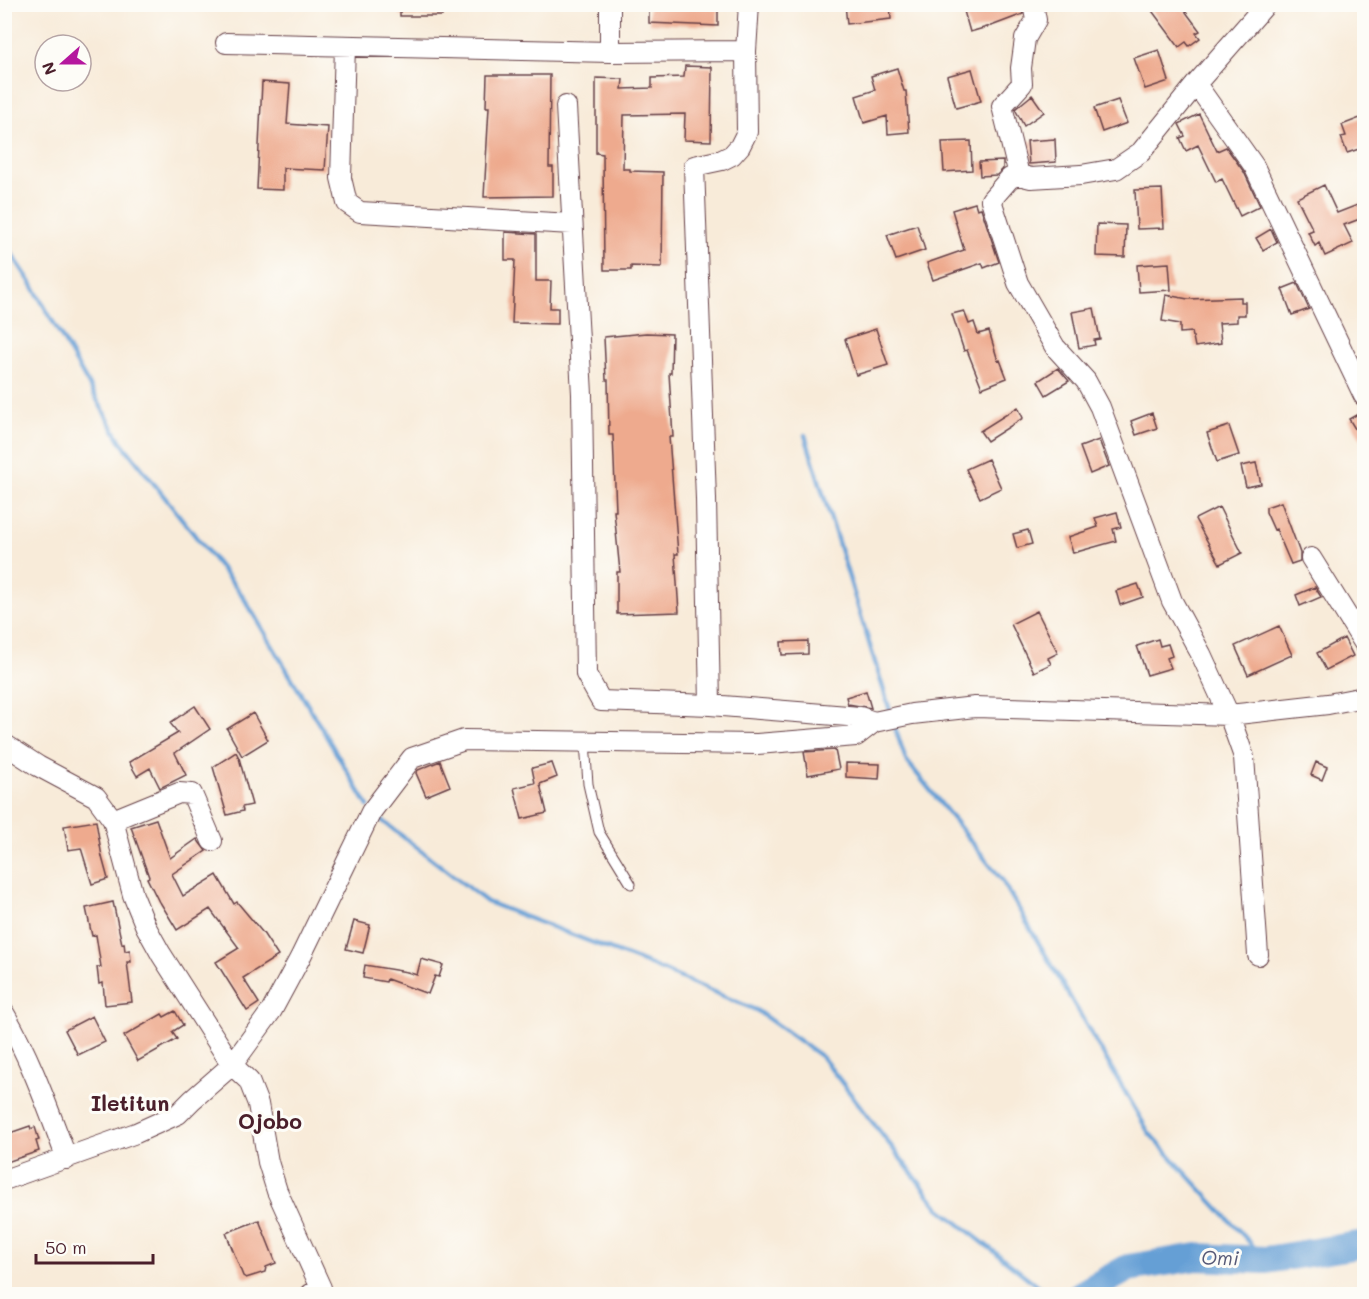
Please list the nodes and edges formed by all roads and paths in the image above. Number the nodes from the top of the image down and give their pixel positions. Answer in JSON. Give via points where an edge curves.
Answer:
{"nodes":[{"id":1,"x":610,"y":4,"type":"edge"},
{"id":2,"x":748,"y":4,"type":"edge"},
{"id":3,"x":1033,"y":4,"type":"edge"},
{"id":4,"x":1266,"y":4,"type":"edge"},
{"id":5,"x":226,"y":43,"type":"dead end"},
{"id":6,"x":345,"y":46,"type":"junction"},
{"id":7,"x":746,"y":51,"type":"junction"},
{"id":8,"x":610,"y":52,"type":"junction"},
{"id":9,"x":1196,"y":84,"type":"junction"},
{"id":10,"x":566,"y":106,"type":"dead end"},
{"id":11,"x":1019,"y":174,"type":"junction"},
{"id":12,"x":572,"y":224,"type":"junction"},
{"id":13,"x":1365,"y":396,"type":"edge"},
{"id":14,"x":1311,"y":558,"type":"dead end"},
{"id":15,"x":1365,"y":643,"type":"edge"},
{"id":16,"x":1365,"y":697,"type":"edge"},
{"id":17,"x":710,"y":705,"type":"junction"},
{"id":18,"x":1229,"y":715,"type":"junction"},
{"id":19,"x":881,"y":720,"type":"junction"},
{"id":20,"x":585,"y":742,"type":"junction"},
{"id":21,"x":4,"y":744,"type":"edge"},
{"id":22,"x":113,"y":820,"type":"junction"},
{"id":23,"x":212,"y":841,"type":"dead end"},
{"id":24,"x":631,"y":884,"type":"dead end"},
{"id":25,"x":1258,"y":955,"type":"dead end"},
{"id":26,"x":4,"y":1013,"type":"edge"},
{"id":27,"x":232,"y":1065,"type":"junction"},
{"id":28,"x":66,"y":1159,"type":"junction"},
{"id":29,"x":4,"y":1180,"type":"edge"},
{"id":30,"x":311,"y":1294,"type":"edge"}],
"edges":[{"from":1,"to":8,"type":"street"},
{"from":2,"to":7,"type":"street"},
{"from":3,"to":11,"type":"street","via":[[1036,20],[1025,39],[1022,84],[1002,106]]},
{"from":4,"to":9,"type":"street"},
{"from":5,"to":6,"type":"street"},
{"from":6,"to":8,"type":"street"},
{"from":6,"to":12,"type":"street","via":[[341,178],[347,203],[360,213]]},
{"from":7,"to":8,"type":"street"},
{"from":7,"to":17,"type":"street","via":[[747,132],[732,155],[694,166]]},
{"from":9,"to":11,"type":"street","via":[[1141,152],[1116,169],[1030,178]]},
{"from":9,"to":13,"type":"street","via":[[1254,166]]},
{"from":10,"to":12,"type":"street"},
{"from":11,"to":18,"type":"street","via":[[1010,178],[991,200],[1018,283],[1054,347],[1086,381],[1101,407],[1172,601]]},
{"from":12,"to":17,"type":"street","via":[[582,394],[586,674],[601,700]]},
{"from":14,"to":15,"type":"street"},
{"from":16,"to":18,"type":"street"},
{"from":17,"to":19,"type":"street"},
{"from":18,"to":19,"type":"street","via":[[975,707]]},
{"from":18,"to":25,"type":"street","via":[[1244,757]]},
{"from":19,"to":20,"type":"street","via":[[856,736],[841,739],[757,744]]},
{"from":20,"to":24,"type":"lane","via":[[588,784],[599,832]]},
{"from":20,"to":27,"type":"street","via":[[464,740],[412,758],[371,812],[272,1010]]},
{"from":21,"to":22,"type":"street","via":[[96,797]]},
{"from":22,"to":23,"type":"street","via":[[179,794],[192,794]]},
{"from":22,"to":27,"type":"street","via":[[146,927]]},
{"from":26,"to":28,"type":"street","via":[[32,1067]]},
{"from":27,"to":28,"type":"street","via":[[178,1114]]},
{"from":27,"to":30,"type":"street","via":[[249,1081],[258,1104],[277,1191],[321,1288]]},
{"from":28,"to":29,"type":"street"}]}
